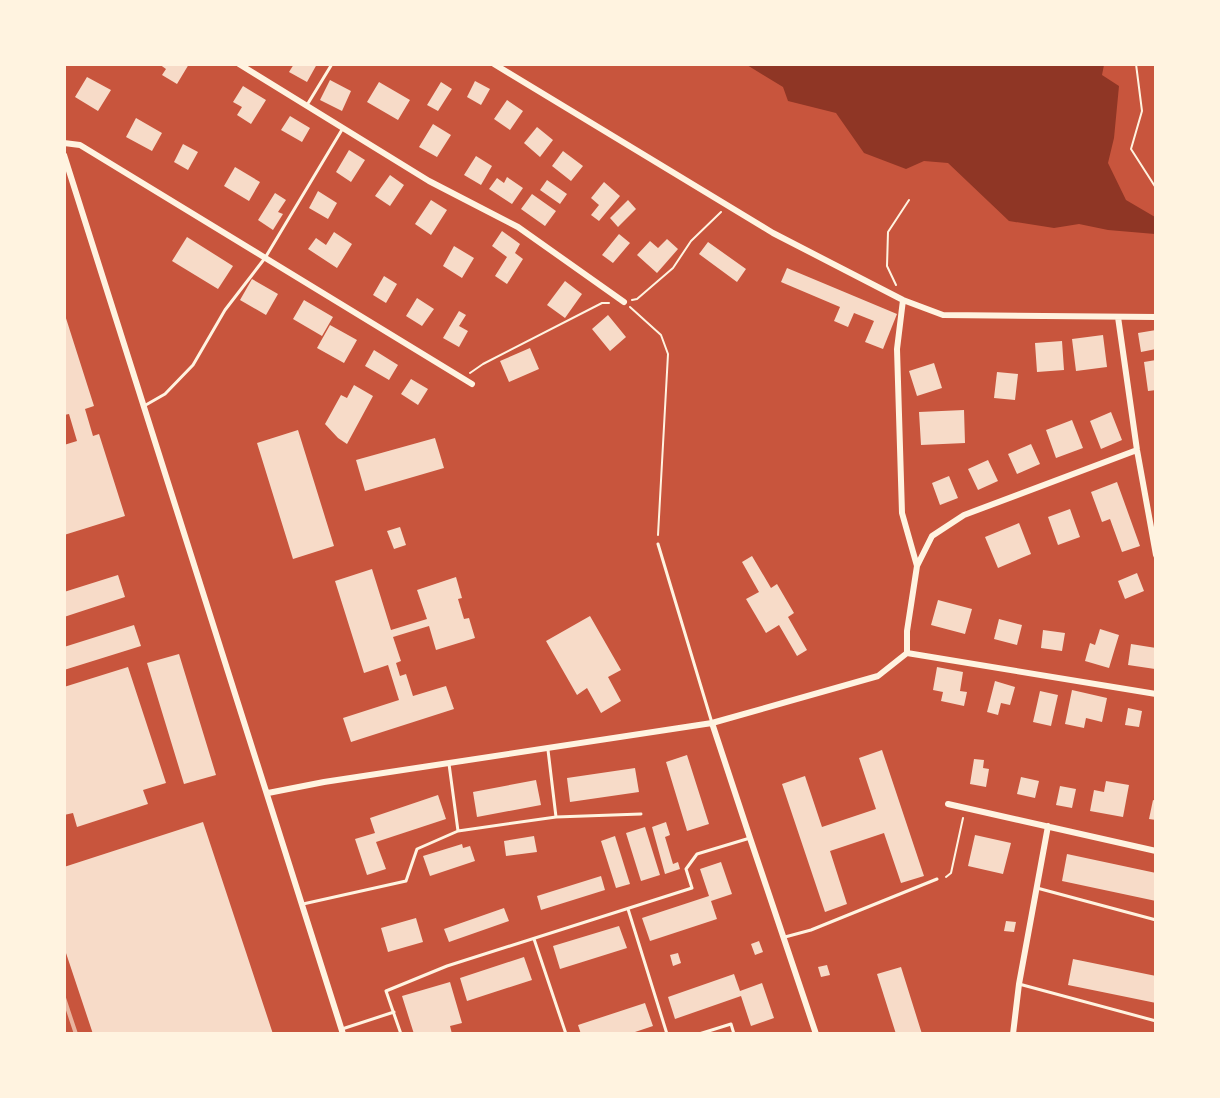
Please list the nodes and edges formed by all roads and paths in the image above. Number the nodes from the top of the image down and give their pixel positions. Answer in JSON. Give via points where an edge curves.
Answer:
{"nodes":[{"id":1,"x":239,"y":64,"type":"edge"},
{"id":2,"x":332,"y":64,"type":"edge"},
{"id":3,"x":494,"y":64,"type":"edge"},
{"id":4,"x":1136,"y":64,"type":"edge"},
{"id":5,"x":307,"y":105,"type":"junction"},
{"id":6,"x":344,"y":128,"type":"junction"},
{"id":7,"x":64,"y":143,"type":"edge"},
{"id":8,"x":64,"y":155,"type":"edge"},
{"id":9,"x":1155,"y":188,"type":"edge"},
{"id":10,"x":909,"y":200,"type":"dead end"},
{"id":11,"x":727,"y":206,"type":"junction"},
{"id":12,"x":265,"y":258,"type":"junction"},
{"id":13,"x":903,"y":300,"type":"junction"},
{"id":14,"x":624,"y":302,"type":"junction"},
{"id":15,"x":1155,"y":317,"type":"edge"},
{"id":16,"x":1118,"y":318,"type":"junction"},
{"id":17,"x":462,"y":378,"type":"junction"},
{"id":18,"x":472,"y":384,"type":"dead end"},
{"id":19,"x":144,"y":406,"type":"junction"},
{"id":20,"x":1137,"y":450,"type":"junction"},
{"id":21,"x":658,"y":544,"type":"joint"},
{"id":22,"x":1155,"y":555,"type":"edge"},
{"id":23,"x":917,"y":566,"type":"junction"},
{"id":24,"x":907,"y":653,"type":"junction"},
{"id":25,"x":1155,"y":694,"type":"edge"},
{"id":26,"x":712,"y":723,"type":"junction"},
{"id":27,"x":548,"y":748,"type":"junction"},
{"id":28,"x":448,"y":762,"type":"junction"},
{"id":29,"x":268,"y":793,"type":"junction"},
{"id":30,"x":948,"y":804,"type":"dead end"},
{"id":31,"x":965,"y":808,"type":"junction"},
{"id":32,"x":641,"y":814,"type":"dead end"},
{"id":33,"x":556,"y":817,"type":"junction"},
{"id":34,"x":1048,"y":826,"type":"junction"},
{"id":35,"x":458,"y":831,"type":"junction"},
{"id":36,"x":750,"y":838,"type":"junction"},
{"id":37,"x":1155,"y":851,"type":"edge"},
{"id":38,"x":937,"y":879,"type":"joint"},
{"id":39,"x":1037,"y":888,"type":"junction"},
{"id":40,"x":303,"y":904,"type":"junction"},
{"id":41,"x":628,"y":909,"type":"junction"},
{"id":42,"x":1155,"y":921,"type":"edge"},
{"id":43,"x":783,"y":938,"type":"junction"},
{"id":44,"x":534,"y":939,"type":"junction"},
{"id":45,"x":1019,"y":984,"type":"junction"},
{"id":46,"x":395,"y":1012,"type":"junction"},
{"id":47,"x":1155,"y":1021,"type":"edge"},
{"id":48,"x":342,"y":1031,"type":"edge"},
{"id":49,"x":401,"y":1034,"type":"edge"},
{"id":50,"x":566,"y":1034,"type":"edge"},
{"id":51,"x":667,"y":1034,"type":"edge"},
{"id":52,"x":699,"y":1034,"type":"edge"},
{"id":53,"x":734,"y":1034,"type":"edge"},
{"id":54,"x":816,"y":1034,"type":"edge"},
{"id":55,"x":1013,"y":1034,"type":"edge"}],
"edges":[{"from":1,"to":5,"type":"street"},
{"from":2,"to":5,"type":"lane"},
{"from":3,"to":11,"type":"street"},
{"from":4,"to":9,"type":"path","via":[[1142,111],[1131,149]]},
{"from":5,"to":6,"type":"street"},
{"from":6,"to":12,"type":"lane"},
{"from":6,"to":14,"type":"street","via":[[429,180],[518,227]]},
{"from":7,"to":12,"type":"street","via":[[80,145]]},
{"from":8,"to":19,"type":"street"},
{"from":10,"to":13,"type":"path","via":[[888,232],[887,266]]},
{"from":11,"to":13,"type":"street"},
{"from":11,"to":14,"type":"path","via":[[691,242],[673,268],[637,299]]},
{"from":12,"to":17,"type":"street"},
{"from":12,"to":19,"type":"lane","via":[[225,310],[193,365],[165,394]]},
{"from":13,"to":16,"type":"street","via":[[944,315]]},
{"from":13,"to":23,"type":"street","via":[[897,349],[903,513]]},
{"from":14,"to":17,"type":"path","via":[[602,303]]},
{"from":14,"to":21,"type":"path","via":[[661,335],[668,354]]},
{"from":15,"to":16,"type":"street"},
{"from":16,"to":20,"type":"street"},
{"from":17,"to":18,"type":"street"},
{"from":19,"to":29,"type":"street"},
{"from":20,"to":22,"type":"street"},
{"from":20,"to":23,"type":"street","via":[[964,516],[932,536]]},
{"from":21,"to":26,"type":"lane"},
{"from":23,"to":24,"type":"street"},
{"from":24,"to":25,"type":"street"},
{"from":24,"to":26,"type":"street","via":[[878,676]]},
{"from":26,"to":27,"type":"street"},
{"from":26,"to":36,"type":"street"},
{"from":27,"to":28,"type":"street"},
{"from":27,"to":33,"type":"lane"},
{"from":28,"to":29,"type":"street"},
{"from":28,"to":35,"type":"lane"},
{"from":29,"to":40,"type":"street"},
{"from":30,"to":31,"type":"street"},
{"from":31,"to":34,"type":"street"},
{"from":31,"to":38,"type":"path","via":[[951,873]]},
{"from":32,"to":33,"type":"lane"},
{"from":33,"to":35,"type":"lane"},
{"from":34,"to":37,"type":"street"},
{"from":34,"to":39,"type":"street"},
{"from":35,"to":40,"type":"lane","via":[[417,849],[406,880]]},
{"from":36,"to":41,"type":"lane","via":[[697,854],[686,869],[692,888]]},
{"from":36,"to":43,"type":"street"},
{"from":38,"to":43,"type":"lane"},
{"from":39,"to":42,"type":"lane"},
{"from":39,"to":45,"type":"street"},
{"from":40,"to":48,"type":"street"},
{"from":41,"to":44,"type":"lane"},
{"from":41,"to":51,"type":"lane"},
{"from":43,"to":54,"type":"street"},
{"from":44,"to":46,"type":"lane","via":[[447,966],[387,991]]},
{"from":44,"to":50,"type":"lane"},
{"from":45,"to":47,"type":"lane"},
{"from":45,"to":55,"type":"street"},
{"from":46,"to":48,"type":"lane"},
{"from":46,"to":49,"type":"lane"},
{"from":52,"to":53,"type":"lane","via":[[731,1024]]}]}
